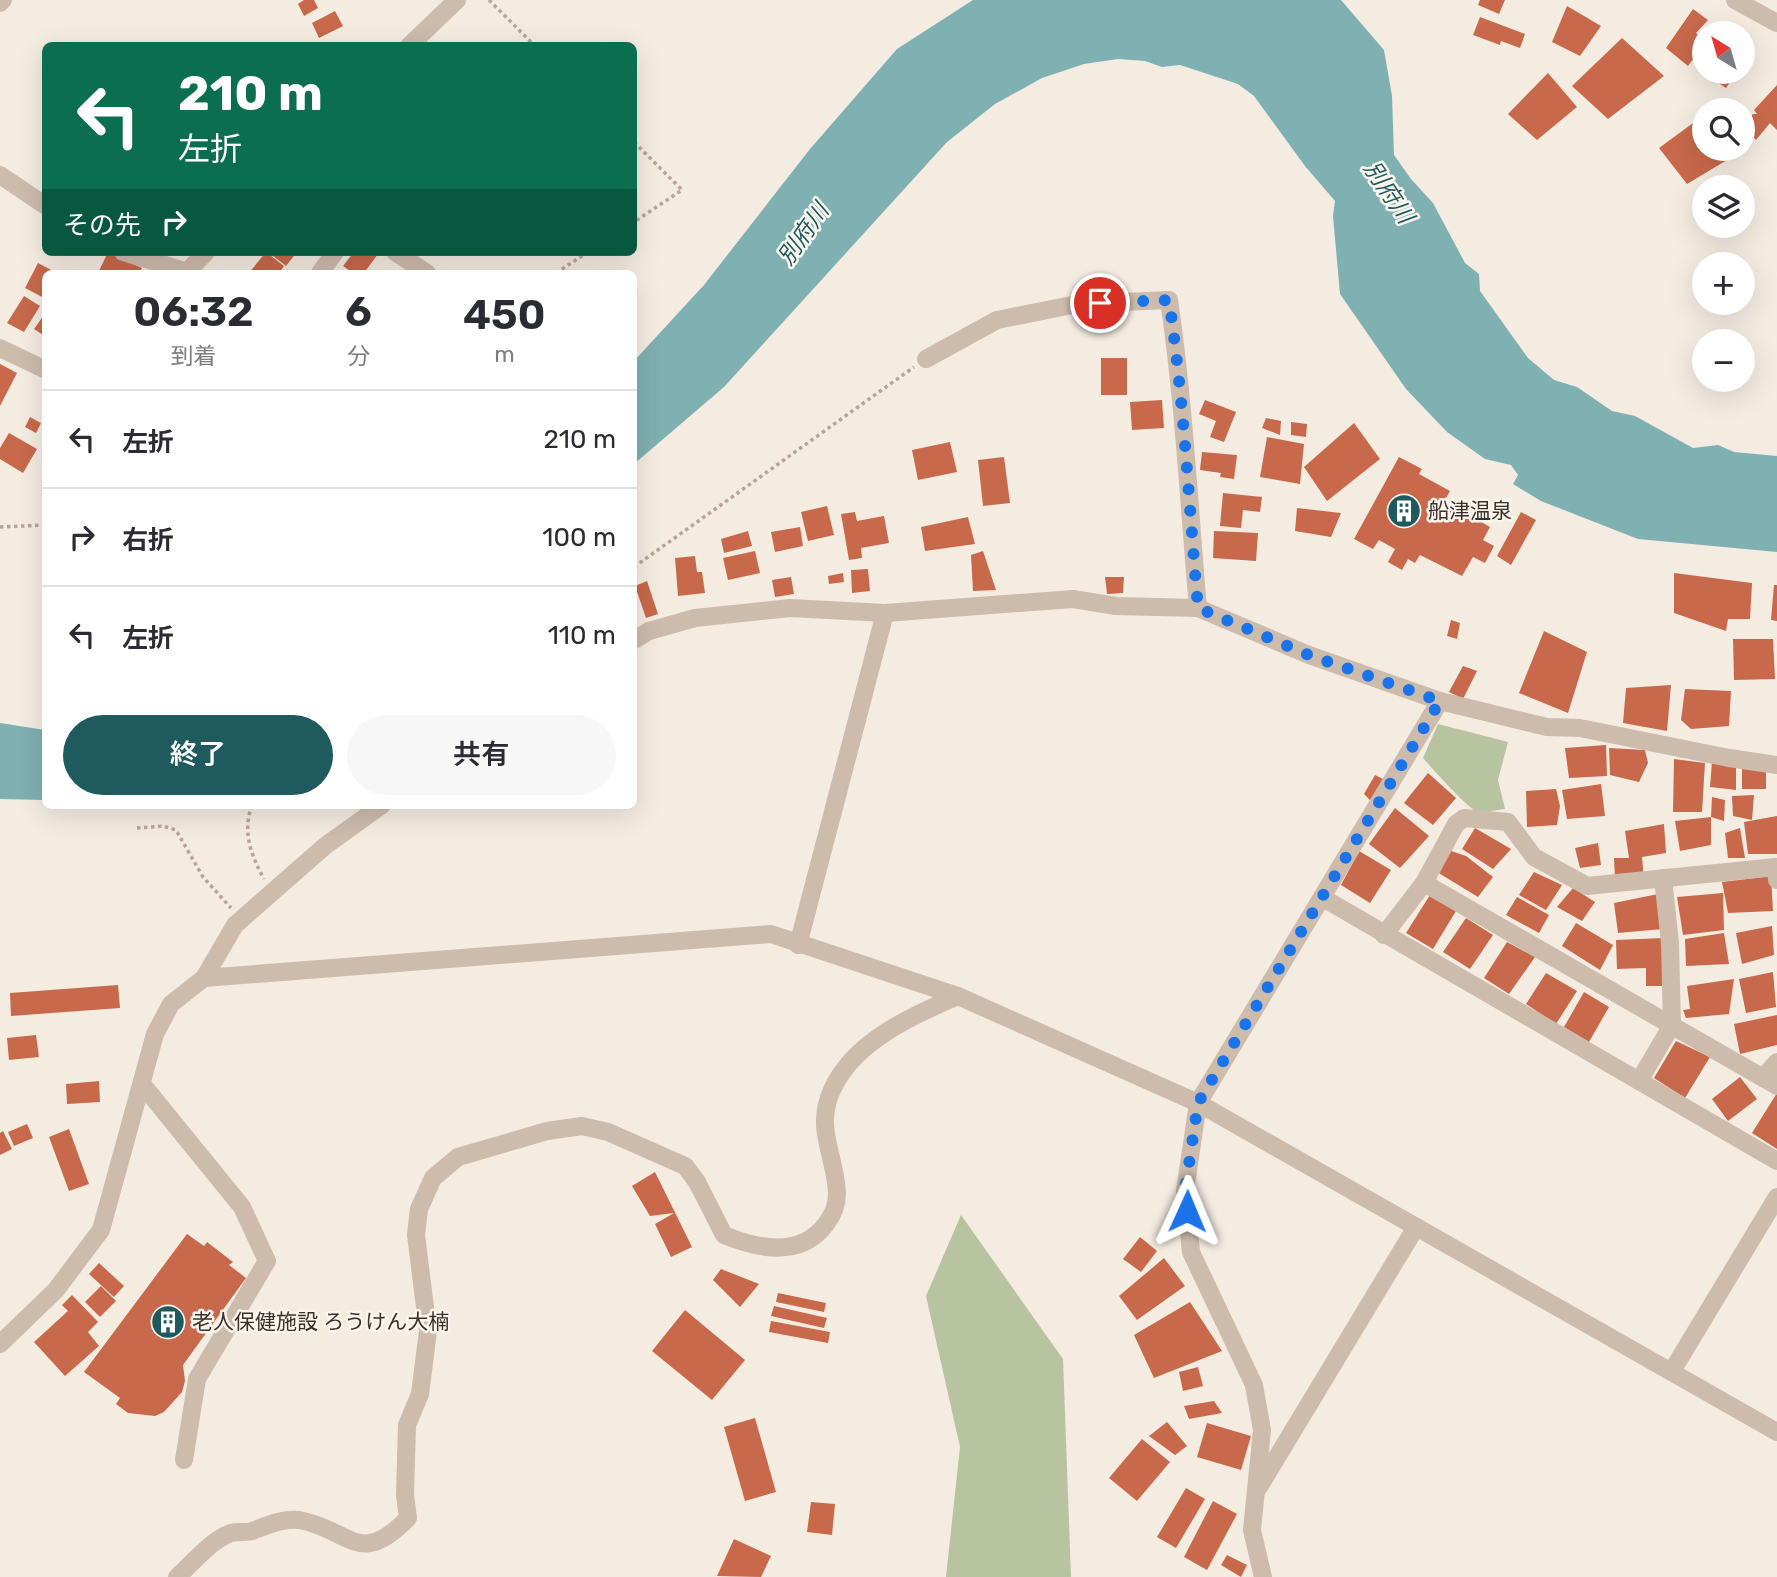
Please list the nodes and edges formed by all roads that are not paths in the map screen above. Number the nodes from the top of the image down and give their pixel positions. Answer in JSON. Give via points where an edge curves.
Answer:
{"nodes":[{"id":1,"x":457,"y":0,"type":"edge"},
{"id":2,"x":1735,"y":0,"type":"edge"},
{"id":3,"x":1777,"y":23,"type":"edge"},
{"id":4,"x":413,"y":42,"type":"edge"},
{"id":5,"x":0,"y":175,"type":"edge"},
{"id":6,"x":42,"y":203,"type":"edge"},
{"id":7,"x":135,"y":256,"type":"edge"},
{"id":8,"x":203,"y":256,"type":"edge"},
{"id":9,"x":401,"y":256,"type":"edge"},
{"id":10,"x":179,"y":270,"type":"edge"},
{"id":11,"x":191,"y":270,"type":"edge"},
{"id":12,"x":422,"y":270,"type":"edge"},
{"id":13,"x":0,"y":348,"type":"edge"},
{"id":14,"x":926,"y":359,"type":"road end"},
{"id":15,"x":42,"y":368,"type":"edge"},
{"id":16,"x":1198,"y":608,"type":"junction"},
{"id":17,"x":885,"y":613,"type":"junction"},
{"id":18,"x":637,"y":638,"type":"edge"},
{"id":19,"x":1440,"y":701,"type":"junction"},
{"id":20,"x":1777,"y":765,"type":"edge"},
{"id":21,"x":376,"y":809,"type":"edge"},
{"id":22,"x":1663,"y":878,"type":"junction"},
{"id":23,"x":1777,"y":880,"type":"edge"},
{"id":24,"x":1424,"y":883,"type":"junction"},
{"id":25,"x":1323,"y":898,"type":"junction"},
{"id":26,"x":1384,"y":935,"type":"junction"},
{"id":27,"x":798,"y":945,"type":"junction"},
{"id":28,"x":204,"y":978,"type":"junction"},
{"id":29,"x":958,"y":996,"type":"junction"},
{"id":30,"x":1672,"y":1026,"type":"junction"},
{"id":31,"x":1777,"y":1062,"type":"edge"},
{"id":32,"x":1639,"y":1081,"type":"junction"},
{"id":33,"x":1770,"y":1082,"type":"edge"},
{"id":34,"x":142,"y":1084,"type":"junction"},
{"id":35,"x":1198,"y":1103,"type":"junction"},
{"id":36,"x":1777,"y":1161,"type":"edge"},
{"id":37,"x":1777,"y":1196,"type":"edge"},
{"id":38,"x":1416,"y":1227,"type":"junction"},
{"id":39,"x":0,"y":1344,"type":"edge"},
{"id":40,"x":1672,"y":1371,"type":"junction"},
{"id":41,"x":1777,"y":1432,"type":"edge"},
{"id":42,"x":184,"y":1460,"type":"dead end"},
{"id":43,"x":1257,"y":1490,"type":"junction"},
{"id":44,"x":177,"y":1577,"type":"edge"},
{"id":45,"x":1263,"y":1577,"type":"edge"}],
"edges":[{"from":1,"to":4,"type":"street"},
{"from":2,"to":3,"type":"street"},
{"from":5,"to":6,"type":"street"},
{"from":7,"to":10,"type":"street"},
{"from":8,"to":11,"type":"street"},
{"from":9,"to":12,"type":"street"},
{"from":13,"to":15,"type":"street"},
{"from":14,"to":16,"type":"street","via":[[997,320],[1077,304],[1169,300]]},
{"from":16,"to":17,"type":"street","via":[[1116,606],[1073,599]]},
{"from":16,"to":19,"type":"street","via":[[1309,655]]},
{"from":17,"to":18,"type":"street","via":[[790,608],[746,611],[695,618]]},
{"from":17,"to":27,"type":"street"},
{"from":19,"to":20,"type":"street","via":[[1547,727],[1580,728]]},
{"from":19,"to":25,"type":"street"},
{"from":21,"to":28,"type":"street","via":[[325,846],[242,919]]},
{"from":22,"to":23,"type":"street","via":[[1776,867]]},
{"from":22,"to":24,"type":"street","via":[[1587,886],[1534,857],[1508,822],[1464,818],[1456,824]]},
{"from":22,"to":30,"type":"street"},
{"from":24,"to":26,"type":"street"},
{"from":24,"to":30,"type":"street"},
{"from":25,"to":26,"type":"street"},
{"from":25,"to":35,"type":"street"},
{"from":26,"to":32,"type":"street"},
{"from":27,"to":28,"type":"street","via":[[771,934]]},
{"from":27,"to":29,"type":"street"},
{"from":28,"to":34,"type":"street","via":[[171,1004],[155,1034]]},
{"from":29,"to":35,"type":"street"},
{"from":29,"to":44,"type":"street","via":[[884,1035],[844,1068],[831,1091],[823,1121],[837,1195],[834,1215],[819,1234],[801,1244],[775,1248],[724,1234],[685,1166],[608,1132],[582,1126],[547,1131],[458,1157],[433,1178],[419,1209],[416,1235],[428,1331],[420,1394],[407,1425],[408,1518],[391,1536],[374,1543],[351,1543],[297,1520],[232,1533]]},
{"from":30,"to":32,"type":"street"},
{"from":30,"to":33,"type":"street"},
{"from":31,"to":33,"type":"street"},
{"from":32,"to":36,"type":"street"},
{"from":34,"to":39,"type":"street","via":[[101,1230],[56,1290]]},
{"from":34,"to":42,"type":"street","via":[[242,1207],[267,1261],[197,1379]]},
{"from":35,"to":38,"type":"street"},
{"from":35,"to":43,"type":"street","via":[[1185,1191],[1191,1252],[1254,1384],[1262,1430]]},
{"from":37,"to":40,"type":"street"},
{"from":38,"to":40,"type":"street"},
{"from":38,"to":43,"type":"street"},
{"from":40,"to":41,"type":"street"},
{"from":43,"to":45,"type":"street","via":[[1252,1530]]}]}
